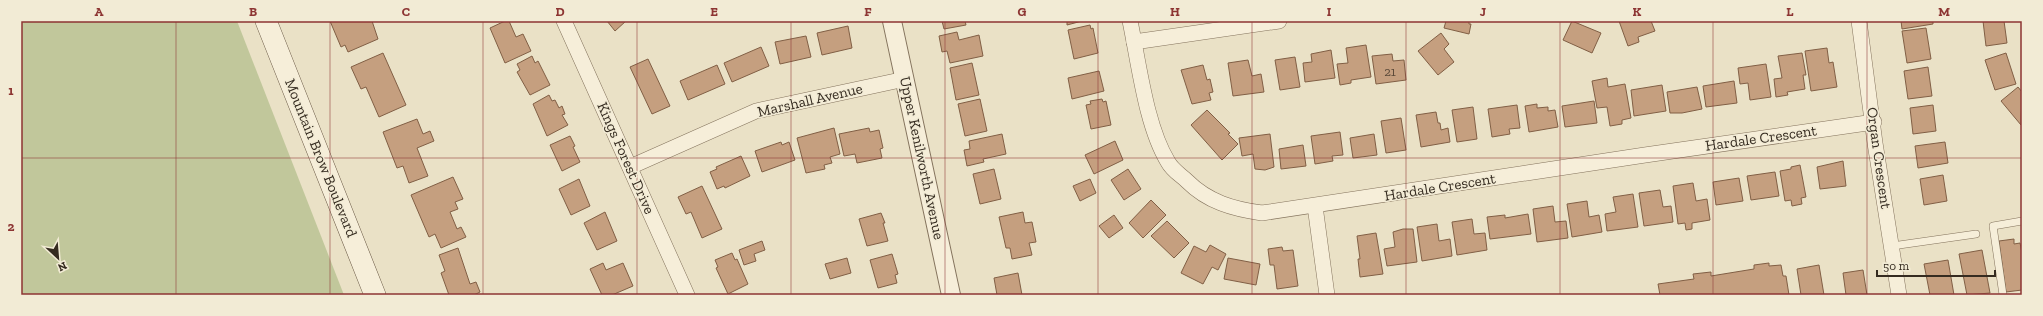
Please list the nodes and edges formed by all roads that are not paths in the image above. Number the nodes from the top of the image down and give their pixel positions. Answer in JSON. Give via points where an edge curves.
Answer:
{"nodes":[{"id":1,"x":266,"y":21,"type":"edge"},
{"id":2,"x":564,"y":21,"type":"edge"},
{"id":3,"x":892,"y":21,"type":"edge"},
{"id":4,"x":1130,"y":21,"type":"edge"},
{"id":5,"x":1279,"y":21,"type":"edge"},
{"id":6,"x":1859,"y":21,"type":"edge"},
{"id":7,"x":1134,"y":42,"type":"junction"},
{"id":8,"x":905,"y":79,"type":"junction"},
{"id":9,"x":1874,"y":122,"type":"junction"},
{"id":10,"x":630,"y":167,"type":"junction"},
{"id":11,"x":1315,"y":206,"type":"junction"},
{"id":12,"x":2022,"y":221,"type":"edge"},
{"id":13,"x":1976,"y":234,"type":"dead end"},
{"id":14,"x":1892,"y":246,"type":"junction"},
{"id":15,"x":376,"y":295,"type":"edge"},
{"id":16,"x":687,"y":295,"type":"edge"},
{"id":17,"x":951,"y":295,"type":"edge"},
{"id":18,"x":1327,"y":295,"type":"edge"},
{"id":19,"x":1899,"y":295,"type":"edge"},
{"id":20,"x":2003,"y":295,"type":"edge"}],
"edges":[{"from":1,"to":15,"type":"main road","name":"Mountain Brow Boulevard"},
{"from":2,"to":10,"type":"street","name":"Kings Forest Drive"},
{"from":3,"to":8,"type":"street","name":"Upper Kenilworth Avenue"},
{"from":4,"to":7,"type":"street","name":"Hardale Crescent"},
{"from":5,"to":7,"type":"street"},
{"from":6,"to":9,"type":"street","name":"Organ Crescent"},
{"from":7,"to":11,"type":"street","name":"Hardale Crescent","via":[[1153,132],[1168,164],[1193,188],[1215,201],[1236,209],[1262,213]]},
{"from":8,"to":10,"type":"street","name":"Marshall Avenue","via":[[756,111]]},
{"from":8,"to":17,"type":"street","name":"Upper Kenilworth Avenue"},
{"from":9,"to":11,"type":"street","name":"Hardale Crescent"},
{"from":9,"to":14,"type":"street","name":"Organ Crescent"},
{"from":10,"to":16,"type":"street","name":"Kings Forest Drive"},
{"from":11,"to":18,"type":"street"},
{"from":12,"to":20,"type":"lane","via":[[1993,226]]},
{"from":13,"to":14,"type":"lane"},
{"from":14,"to":19,"type":"street","name":"Organ Crescent"}]}
